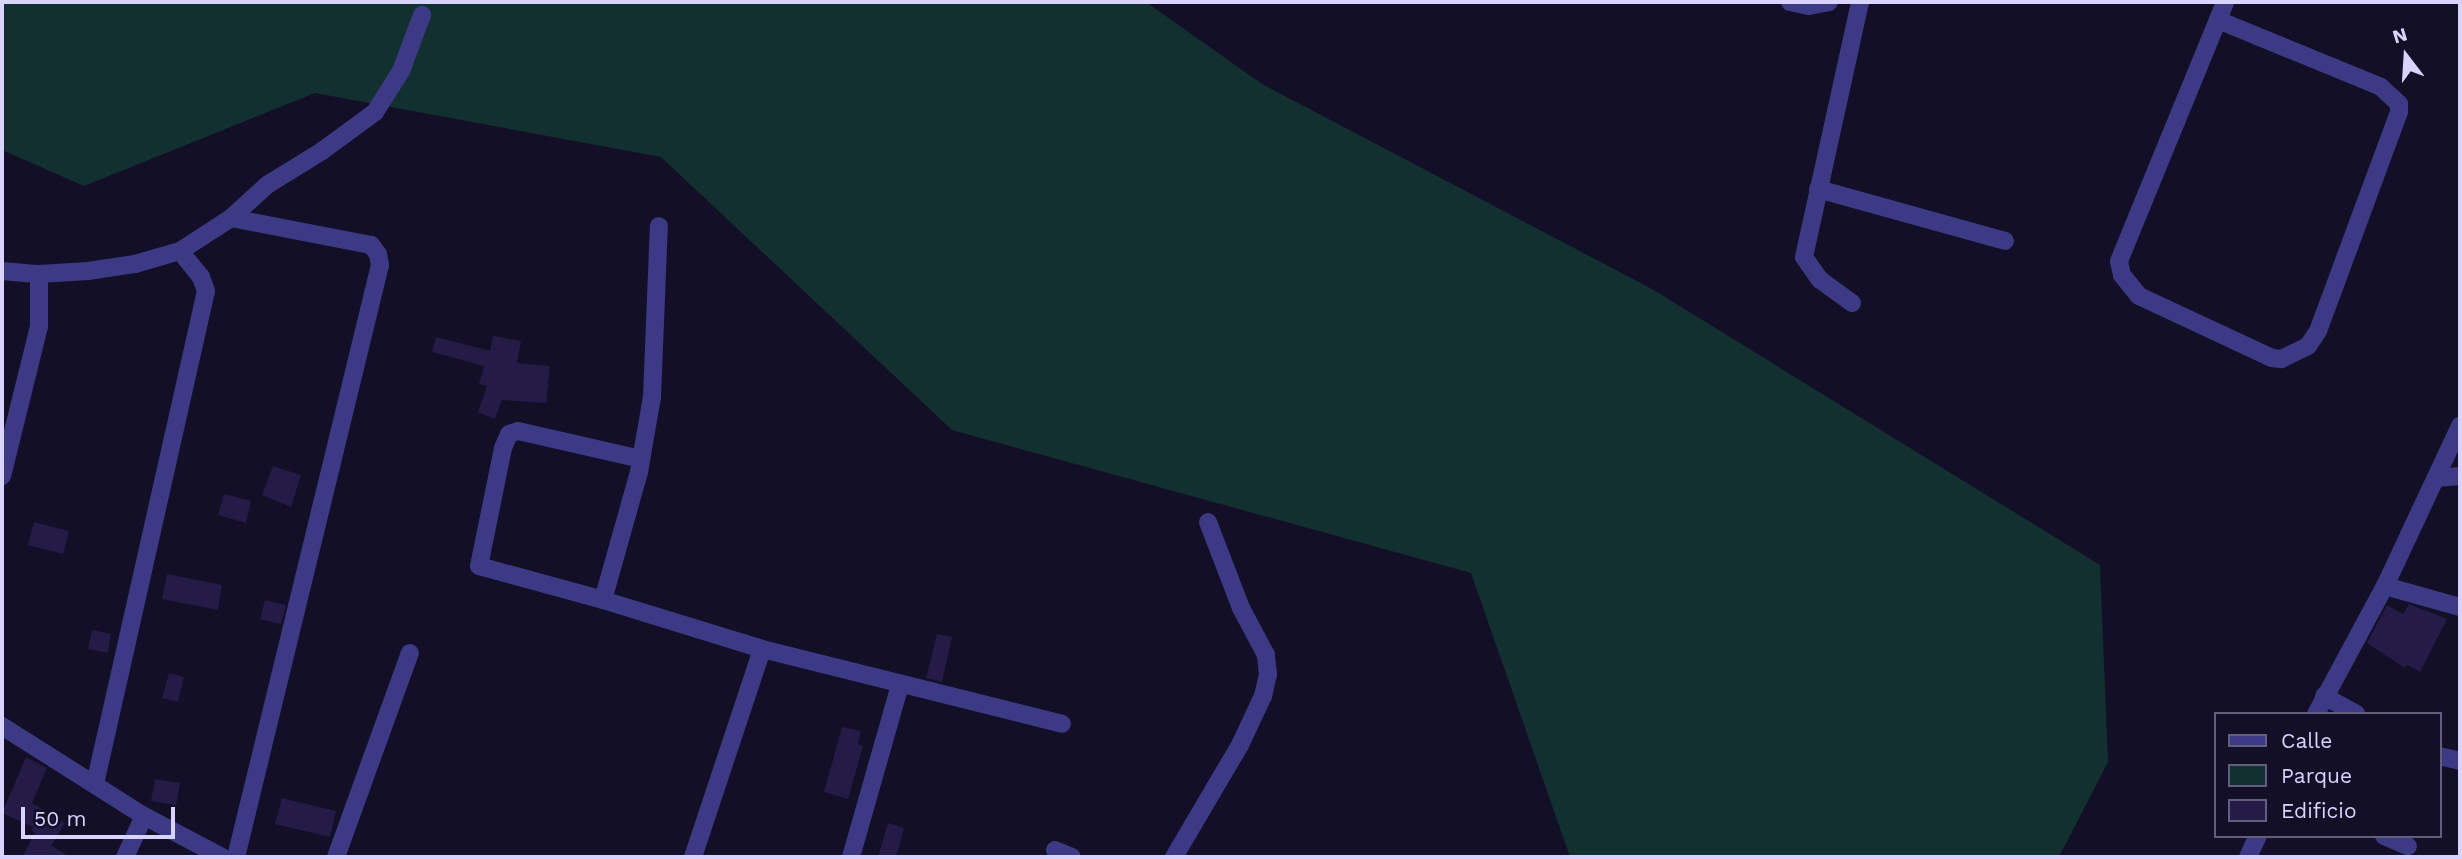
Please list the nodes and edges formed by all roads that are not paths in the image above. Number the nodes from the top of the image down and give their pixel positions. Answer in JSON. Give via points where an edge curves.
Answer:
{"nodes":[{"id":1,"x":1790,"y":2,"type":"edge"},
{"id":2,"x":1829,"y":2,"type":"edge"},
{"id":3,"x":1860,"y":2,"type":"edge"},
{"id":4,"x":2225,"y":2,"type":"edge"},
{"id":5,"x":422,"y":15,"type":"dead end"},
{"id":6,"x":2218,"y":20,"type":"junction"},
{"id":7,"x":1818,"y":189,"type":"junction"},
{"id":8,"x":231,"y":218,"type":"junction"},
{"id":9,"x":659,"y":226,"type":"dead end"},
{"id":10,"x":2005,"y":242,"type":"dead end"},
{"id":11,"x":180,"y":251,"type":"junction"},
{"id":12,"x":2,"y":271,"type":"edge"},
{"id":13,"x":39,"y":274,"type":"junction"},
{"id":14,"x":1852,"y":303,"type":"dead end"},
{"id":15,"x":2460,"y":426,"type":"edge"},
{"id":16,"x":641,"y":459,"type":"junction"},
{"id":17,"x":2,"y":476,"type":"edge"},
{"id":18,"x":2460,"y":476,"type":"edge"},
{"id":19,"x":2437,"y":478,"type":"junction"},
{"id":20,"x":1208,"y":522,"type":"dead end"},
{"id":21,"x":2385,"y":586,"type":"junction"},
{"id":22,"x":603,"y":600,"type":"junction"},
{"id":23,"x":2460,"y":607,"type":"edge"},
{"id":24,"x":762,"y":649,"type":"junction"},
{"id":25,"x":410,"y":653,"type":"dead end"},
{"id":26,"x":900,"y":685,"type":"junction"},
{"id":27,"x":2324,"y":696,"type":"junction"},
{"id":28,"x":2317,"y":712,"type":"edge"},
{"id":29,"x":2352,"y":712,"type":"edge"},
{"id":30,"x":1062,"y":724,"type":"dead end"},
{"id":31,"x":2,"y":726,"type":"edge"},
{"id":32,"x":2441,"y":756,"type":"edge"},
{"id":33,"x":2460,"y":761,"type":"edge"},
{"id":34,"x":94,"y":784,"type":"junction"},
{"id":35,"x":144,"y":816,"type":"junction"},
{"id":36,"x":2257,"y":838,"type":"edge"},
{"id":37,"x":2389,"y":838,"type":"edge"},
{"id":38,"x":2408,"y":846,"type":"dead end"},
{"id":39,"x":1055,"y":850,"type":"dead end"},
{"id":40,"x":125,"y":857,"type":"edge"},
{"id":41,"x":222,"y":857,"type":"edge"},
{"id":42,"x":236,"y":857,"type":"edge"},
{"id":43,"x":336,"y":857,"type":"edge"},
{"id":44,"x":693,"y":857,"type":"edge"},
{"id":45,"x":851,"y":857,"type":"edge"},
{"id":46,"x":1072,"y":857,"type":"edge"},
{"id":47,"x":1174,"y":857,"type":"edge"},
{"id":48,"x":2248,"y":857,"type":"edge"}],
"edges":[{"from":1,"to":2,"type":"street","via":[[1809,6]]},
{"from":3,"to":7,"type":"street"},
{"from":4,"to":6,"type":"street"},
{"from":5,"to":8,"type":"street","via":[[401,71],[375,112],[267,185]]},
{"from":6,"to":6,"type":"street","via":[[2119,261],[2122,275],[2139,296],[2281,359],[2308,346],[2318,331],[2399,104],[2381,87]]},
{"from":7,"to":10,"type":"street"},
{"from":7,"to":14,"type":"street","via":[[1804,257],[1820,280]]},
{"from":8,"to":11,"type":"street"},
{"from":8,"to":42,"type":"street","via":[[372,245],[380,265]]},
{"from":9,"to":16,"type":"street","via":[[655,366]]},
{"from":11,"to":13,"type":"street","via":[[135,264]]},
{"from":11,"to":34,"type":"street","via":[[206,291]]},
{"from":12,"to":13,"type":"street"},
{"from":13,"to":17,"type":"street","via":[[39,326]]},
{"from":15,"to":19,"type":"street"},
{"from":16,"to":22,"type":"street"},
{"from":16,"to":22,"type":"street","via":[[518,431],[505,440],[479,566]]},
{"from":18,"to":19,"type":"street"},
{"from":19,"to":21,"type":"street"},
{"from":20,"to":47,"type":"street","via":[[1241,608],[1266,656],[1268,675],[1249,727]]},
{"from":21,"to":23,"type":"street"},
{"from":21,"to":27,"type":"street"},
{"from":22,"to":24,"type":"street"},
{"from":24,"to":26,"type":"street"},
{"from":24,"to":44,"type":"street"},
{"from":25,"to":43,"type":"street"},
{"from":26,"to":30,"type":"street"},
{"from":26,"to":45,"type":"street"},
{"from":27,"to":28,"type":"street"},
{"from":27,"to":29,"type":"street"},
{"from":31,"to":34,"type":"street"},
{"from":32,"to":33,"type":"street"},
{"from":34,"to":35,"type":"street"},
{"from":35,"to":40,"type":"street"},
{"from":35,"to":41,"type":"street"},
{"from":36,"to":48,"type":"street"},
{"from":37,"to":38,"type":"street"},
{"from":39,"to":46,"type":"street"}]}
